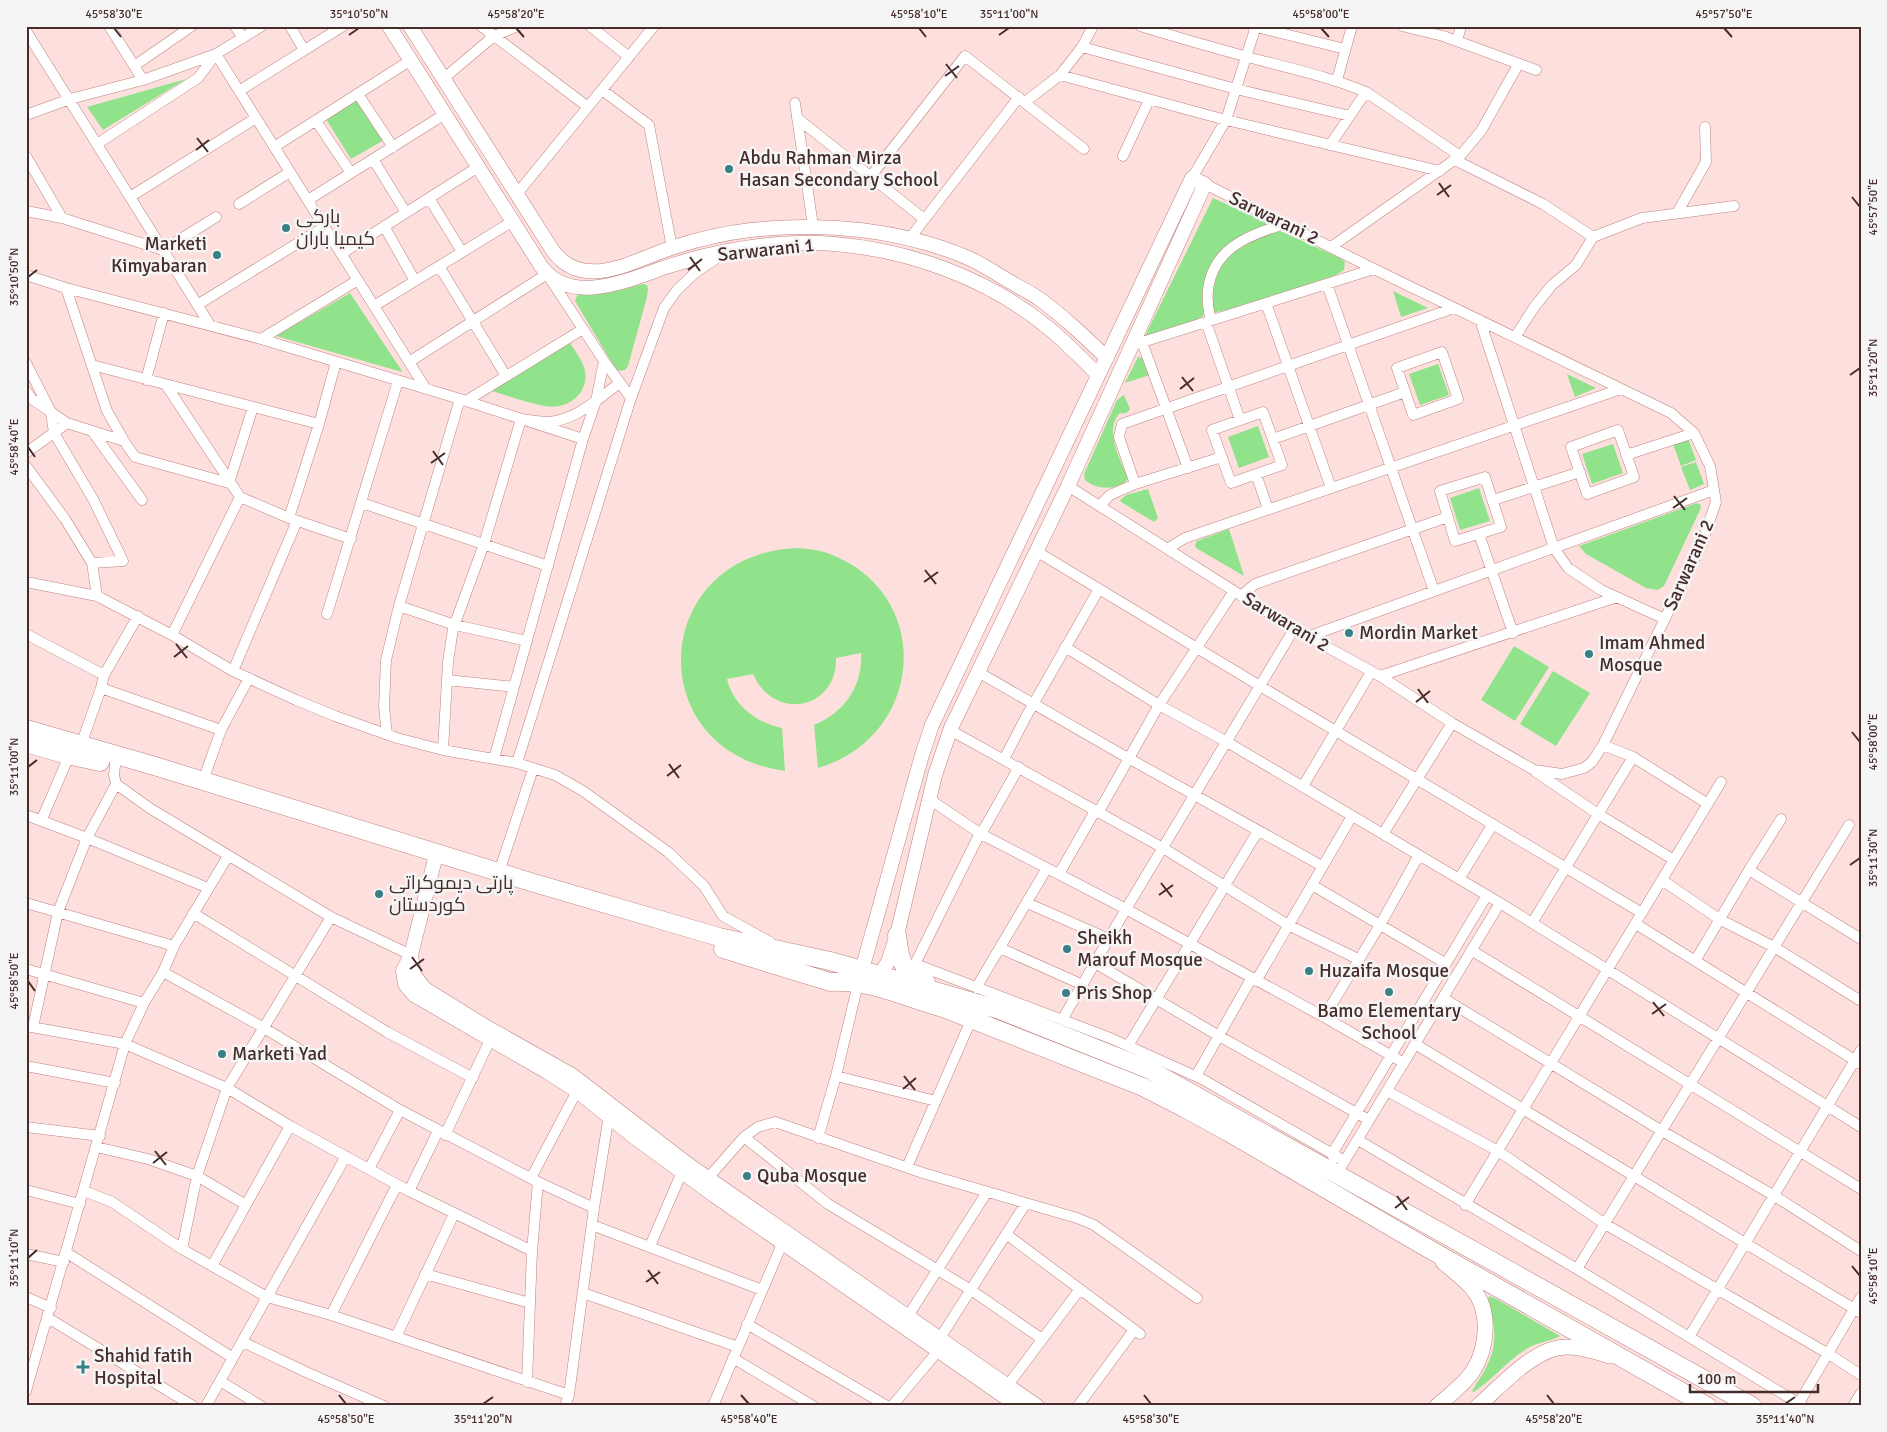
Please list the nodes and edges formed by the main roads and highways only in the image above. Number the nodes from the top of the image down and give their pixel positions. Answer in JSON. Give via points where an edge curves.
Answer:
{"nodes":[{"id":1,"x":389,"y":26,"type":"edge"},
{"id":2,"x":410,"y":26,"type":"edge"},
{"id":3,"x":472,"y":125,"type":"junction"},
{"id":4,"x":457,"y":134,"type":"junction"},
{"id":5,"x":852,"y":230,"type":"junction"},
{"id":6,"x":851,"y":246,"type":"junction"},
{"id":7,"x":1106,"y":358,"type":"junction"},
{"id":8,"x":1098,"y":375,"type":"junction"},
{"id":9,"x":974,"y":637,"type":"junction"},
{"id":10,"x":990,"y":646,"type":"junction"},
{"id":11,"x":26,"y":729,"type":"edge"},
{"id":12,"x":26,"y":743,"type":"edge"},
{"id":13,"x":75,"y":750,"type":"junction"},
{"id":14,"x":115,"y":760,"type":"junction"},
{"id":15,"x":436,"y":856,"type":"junction"},
{"id":16,"x":505,"y":876,"type":"junction"},
{"id":17,"x":896,"y":935,"type":"junction"},
{"id":18,"x":411,"y":955,"type":"junction"},
{"id":19,"x":880,"y":975,"type":"junction"},
{"id":20,"x":859,"y":982,"type":"junction"},
{"id":21,"x":977,"y":1004,"type":"junction"},
{"id":22,"x":637,"y":1132,"type":"junction"},
{"id":23,"x":1337,"y":1175,"type":"junction"},
{"id":24,"x":1429,"y":1249,"type":"junction"},
{"id":25,"x":867,"y":1294,"type":"junction"},
{"id":26,"x":939,"y":1344,"type":"junction"},
{"id":27,"x":1630,"y":1362,"type":"junction"},
{"id":28,"x":1728,"y":1400,"type":"edge"},
{"id":29,"x":1018,"y":1406,"type":"edge"},
{"id":30,"x":1037,"y":1406,"type":"edge"},
{"id":31,"x":1437,"y":1406,"type":"edge"},
{"id":32,"x":1478,"y":1406,"type":"edge"},
{"id":33,"x":1707,"y":1406,"type":"edge"},
{"id":34,"x":1752,"y":1406,"type":"edge"}],
"edges":[{"from":1,"to":4,"type":"main road"},
{"from":2,"to":3,"type":"main road"},
{"from":3,"to":4,"type":"main road"},
{"from":3,"to":5,"type":"main road","via":[[553,251],[570,267],[588,271],[610,269],[716,236],[813,226]]},
{"from":4,"to":6,"type":"main road","name":"Sarwarani 1","via":[[547,274],[568,285],[620,283],[728,251],[794,244]]},
{"from":5,"to":6,"type":"main road"},
{"from":5,"to":7,"type":"main road","via":[[910,238],[968,258],[1038,298]]},
{"from":6,"to":8,"type":"main road","name":"Sarwarani 1","via":[[934,266],[979,284],[1045,325]]},
{"from":7,"to":8,"type":"main road"},
{"from":7,"to":10,"type":"main road","name":"Sarwarani 2","via":[[1192,178],[1205,184],[1138,344]]},
{"from":8,"to":9,"type":"main road"},
{"from":9,"to":10,"type":"main road"},
{"from":9,"to":20,"type":"main road","via":[[932,725]]},
{"from":10,"to":17,"type":"main road","via":[[950,730],[929,799]]},
{"from":11,"to":13,"type":"highway"},
{"from":12,"to":13,"type":"highway"},
{"from":13,"to":14,"type":"highway"},
{"from":14,"to":15,"type":"highway"},
{"from":14,"to":15,"type":"highway","via":[[203,781]]},
{"from":15,"to":16,"type":"highway"},
{"from":15,"to":18,"type":"main road"},
{"from":16,"to":20,"type":"highway","via":[[830,982]]},
{"from":16,"to":20,"type":"highway","via":[[719,937],[830,961]]},
{"from":17,"to":19,"type":"main road","via":[[888,962]]},
{"from":17,"to":21,"type":"highway","via":[[901,961],[911,975],[964,995]]},
{"from":18,"to":22,"type":"main road","via":[[414,975],[425,989],[572,1075]]},
{"from":18,"to":22,"type":"main road","via":[[403,972],[405,984],[414,995],[547,1072]]},
{"from":19,"to":20,"type":"highway"},
{"from":19,"to":21,"type":"highway"},
{"from":20,"to":21,"type":"highway","via":[[917,1001]]},
{"from":21,"to":23,"type":"highway","via":[[1228,1132]]},
{"from":22,"to":25,"type":"main road","via":[[708,1178]]},
{"from":22,"to":25,"type":"main road","via":[[682,1172],[782,1244]]},
{"from":23,"to":24,"type":"highway"},
{"from":23,"to":28,"type":"highway"},
{"from":24,"to":27,"type":"highway"},
{"from":24,"to":31,"type":"main road","via":[[1473,1289],[1484,1309],[1485,1327],[1484,1343],[1472,1371]]},
{"from":25,"to":26,"type":"main road"},
{"from":25,"to":26,"type":"main road","via":[[908,1316]]},
{"from":26,"to":29,"type":"main road"},
{"from":26,"to":30,"type":"main road"},
{"from":27,"to":32,"type":"main road","via":[[1580,1348],[1552,1349],[1526,1364]]},
{"from":27,"to":33,"type":"highway"},
{"from":28,"to":34,"type":"highway"}]}
